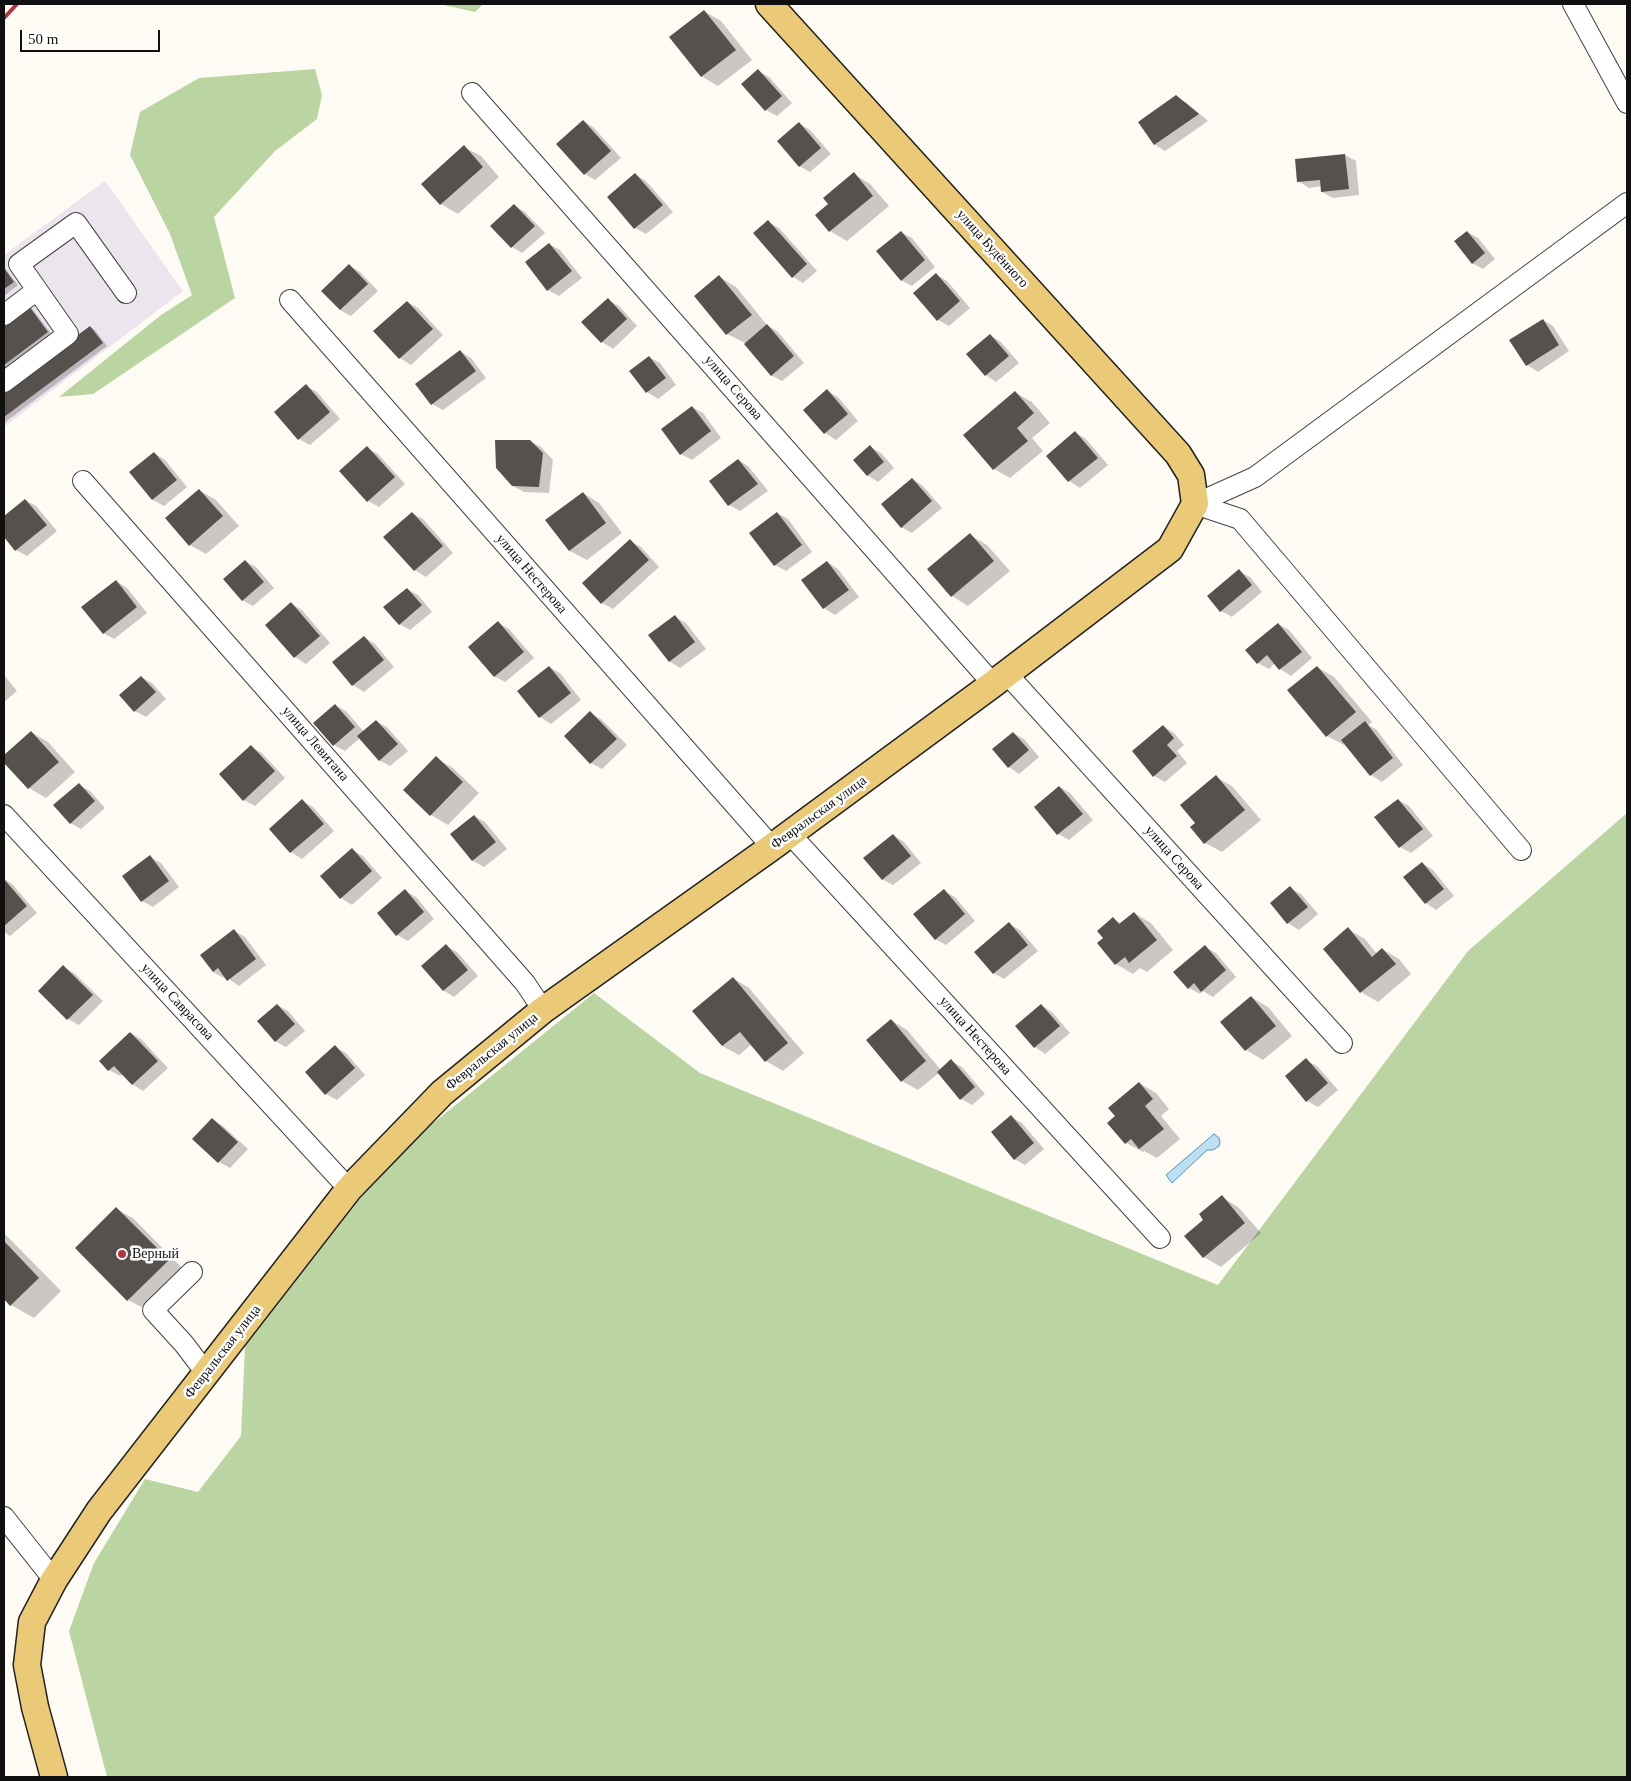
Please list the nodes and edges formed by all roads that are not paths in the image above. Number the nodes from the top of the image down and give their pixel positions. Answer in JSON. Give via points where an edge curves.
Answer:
{"nodes":[{"id":1,"x":769,"y":4,"type":"edge"},
{"id":2,"x":1573,"y":4,"type":"edge"},
{"id":3,"x":472,"y":92,"type":"dead end"},
{"id":4,"x":1627,"y":103,"type":"edge"},
{"id":5,"x":1627,"y":203,"type":"edge"},
{"id":6,"x":37,"y":290,"type":"junction"},
{"id":7,"x":126,"y":293,"type":"dead end"},
{"id":8,"x":290,"y":300,"type":"dead end"},
{"id":9,"x":4,"y":315,"type":"edge"},
{"id":10,"x":4,"y":382,"type":"edge"},
{"id":11,"x":83,"y":481,"type":"dead end"},
{"id":12,"x":1195,"y":504,"type":"junction"},
{"id":13,"x":1000,"y":679,"type":"junction"},
{"id":14,"x":4,"y":816,"type":"edge"},
{"id":15,"x":781,"y":841,"type":"junction"},
{"id":16,"x":1521,"y":850,"type":"dead end"},
{"id":17,"x":543,"y":1010,"type":"junction"},
{"id":18,"x":1342,"y":1043,"type":"dead end"},
{"id":19,"x":349,"y":1189,"type":"junction"},
{"id":20,"x":1160,"y":1238,"type":"dead end"},
{"id":21,"x":192,"y":1272,"type":"dead end"},
{"id":22,"x":206,"y":1373,"type":"junction"},
{"id":23,"x":4,"y":1517,"type":"edge"},
{"id":24,"x":54,"y":1580,"type":"junction"},
{"id":25,"x":54,"y":1777,"type":"edge"}],
"edges":[{"from":1,"to":12,"type":"main road","name":"улица Будённого","via":[[1178,454],[1191,475]]},
{"from":2,"to":4,"type":"street"},
{"from":3,"to":13,"type":"street","name":"улица Серова"},
{"from":5,"to":12,"type":"street","via":[[1255,477]]},
{"from":6,"to":7,"type":"street","via":[[19,264],[76,223]]},
{"from":6,"to":9,"type":"street"},
{"from":6,"to":10,"type":"street","via":[[68,334]]},
{"from":8,"to":15,"type":"street","name":"улица Нестерова"},
{"from":11,"to":17,"type":"street","name":"улица Левитана","via":[[525,983]]},
{"from":12,"to":13,"type":"main road","name":"Февральская улица","via":[[1170,549]]},
{"from":12,"to":16,"type":"street","via":[[1240,519]]},
{"from":13,"to":15,"type":"main road","name":"Февральская улица"},
{"from":13,"to":18,"type":"street","name":"улица Серова"},
{"from":14,"to":19,"type":"street","name":"улица Саврасова"},
{"from":15,"to":17,"type":"main road","name":"Февральская улица"},
{"from":15,"to":20,"type":"street","name":"улица Нестерова"},
{"from":17,"to":19,"type":"main road","name":"Февральская улица","via":[[442,1092]]},
{"from":19,"to":22,"type":"main road","name":"Февральская улица"},
{"from":21,"to":22,"type":"street","via":[[153,1310]]},
{"from":22,"to":24,"type":"main road","name":"Февральская улица","via":[[99,1511]]},
{"from":23,"to":24,"type":"street"},
{"from":24,"to":25,"type":"main road","name":"Февральская улица","via":[[32,1622],[27,1665]]}]}
